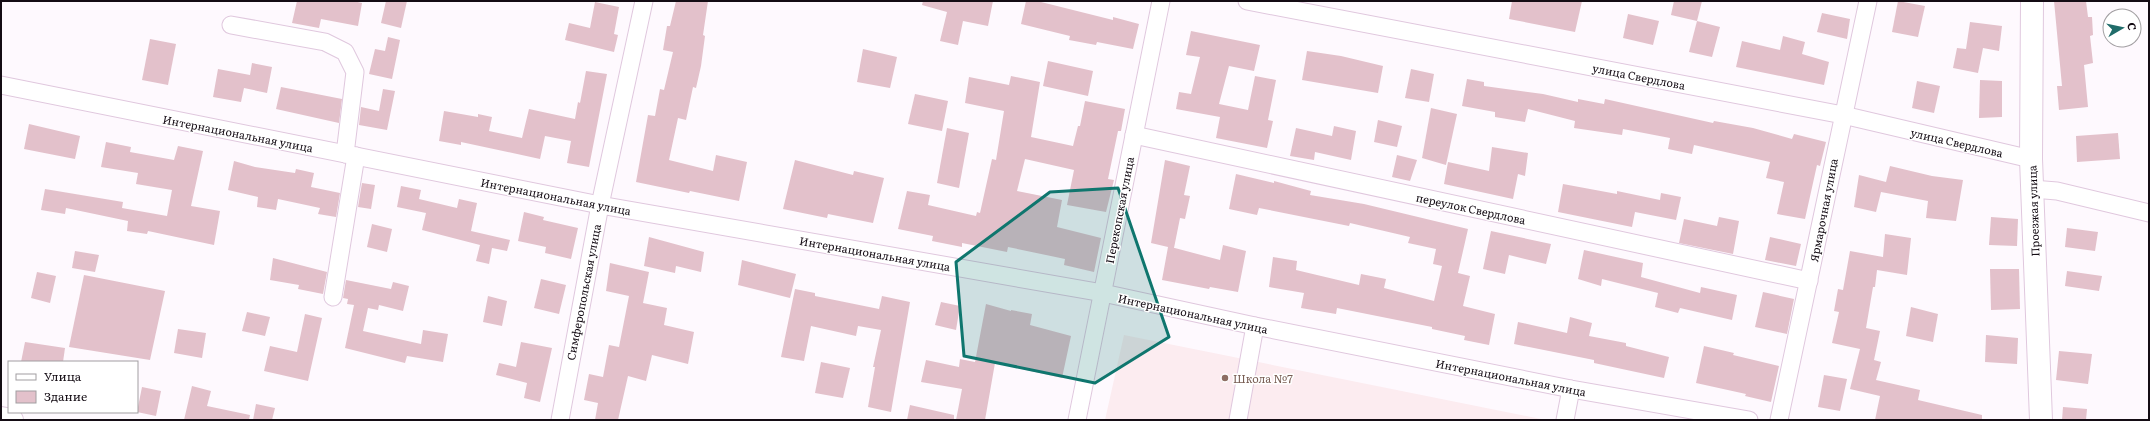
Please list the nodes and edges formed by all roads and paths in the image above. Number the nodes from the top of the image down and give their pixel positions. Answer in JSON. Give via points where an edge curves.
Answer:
{"nodes":[{"id":1,"x":644,"y":1,"type":"edge"},
{"id":2,"x":1161,"y":1,"type":"edge"},
{"id":3,"x":1246,"y":1,"type":"edge"},
{"id":4,"x":1868,"y":1,"type":"edge"},
{"id":5,"x":2032,"y":1,"type":"edge"},
{"id":6,"x":231,"y":25,"type":"dead end"},
{"id":7,"x":1,"y":85,"type":"edge"},
{"id":8,"x":1843,"y":116,"type":"junction"},
{"id":9,"x":1134,"y":135,"type":"junction"},
{"id":10,"x":351,"y":155,"type":"junction"},
{"id":11,"x":2031,"y":159,"type":"junction"},
{"id":12,"x":2032,"y":189,"type":"junction"},
{"id":13,"x":600,"y":205,"type":"junction"},
{"id":14,"x":2149,"y":213,"type":"edge"},
{"id":15,"x":1809,"y":281,"type":"junction"},
{"id":16,"x":1102,"y":293,"type":"junction"},
{"id":17,"x":333,"y":297,"type":"dead end"},
{"id":18,"x":1255,"y":326,"type":"junction"},
{"id":19,"x":1571,"y":389,"type":"junction"},
{"id":20,"x":1,"y":418,"type":"edge"},
{"id":21,"x":12,"y":420,"type":"edge"},
{"id":22,"x":560,"y":420,"type":"edge"},
{"id":23,"x":1077,"y":420,"type":"edge"},
{"id":24,"x":1238,"y":420,"type":"edge"},
{"id":25,"x":1565,"y":420,"type":"edge"},
{"id":26,"x":1749,"y":420,"type":"edge"},
{"id":27,"x":1779,"y":420,"type":"edge"},
{"id":28,"x":2041,"y":420,"type":"edge"}],
"edges":[{"from":1,"to":13,"type":"street","name":"Симферопольская улица"},
{"from":2,"to":9,"type":"street","name":"Перекопская улица"},
{"from":3,"to":8,"type":"street","name":"улица Свердлова"},
{"from":4,"to":8,"type":"street","name":"Ярмарочная улица"},
{"from":5,"to":11,"type":"main road","name":"Проезжая улица"},
{"from":6,"to":10,"type":"street","via":[[325,42],[345,52],[355,72]]},
{"from":7,"to":10,"type":"street","name":"Интернациональная улица"},
{"from":8,"to":11,"type":"street","name":"улица Свердлова"},
{"from":8,"to":15,"type":"street","name":"Ярмарочная улица"},
{"from":9,"to":15,"type":"street","name":"переулок Свердлова"},
{"from":9,"to":16,"type":"street","name":"Перекопская улица"},
{"from":10,"to":13,"type":"street","name":"Интернациональная улица"},
{"from":10,"to":17,"type":"street"},
{"from":11,"to":12,"type":"main road","name":"Проезжая улица"},
{"from":12,"to":14,"type":"street","via":[[2057,191]]},
{"from":12,"to":28,"type":"main road","name":"Проезжая улица"},
{"from":13,"to":16,"type":"street","name":"Интернациональная улица"},
{"from":13,"to":22,"type":"street","name":"Симферопольская улица"},
{"from":15,"to":27,"type":"street","name":"Ярмарочная улица"},
{"from":16,"to":18,"type":"street","name":"Интернациональная улица"},
{"from":16,"to":23,"type":"street","name":"Перекопская улица"},
{"from":18,"to":19,"type":"street","name":"Интернациональная улица"},
{"from":18,"to":24,"type":"street"},
{"from":19,"to":25,"type":"street"},
{"from":19,"to":26,"type":"street","name":"Интернациональная улица"},
{"from":20,"to":21,"type":"main road"}]}
